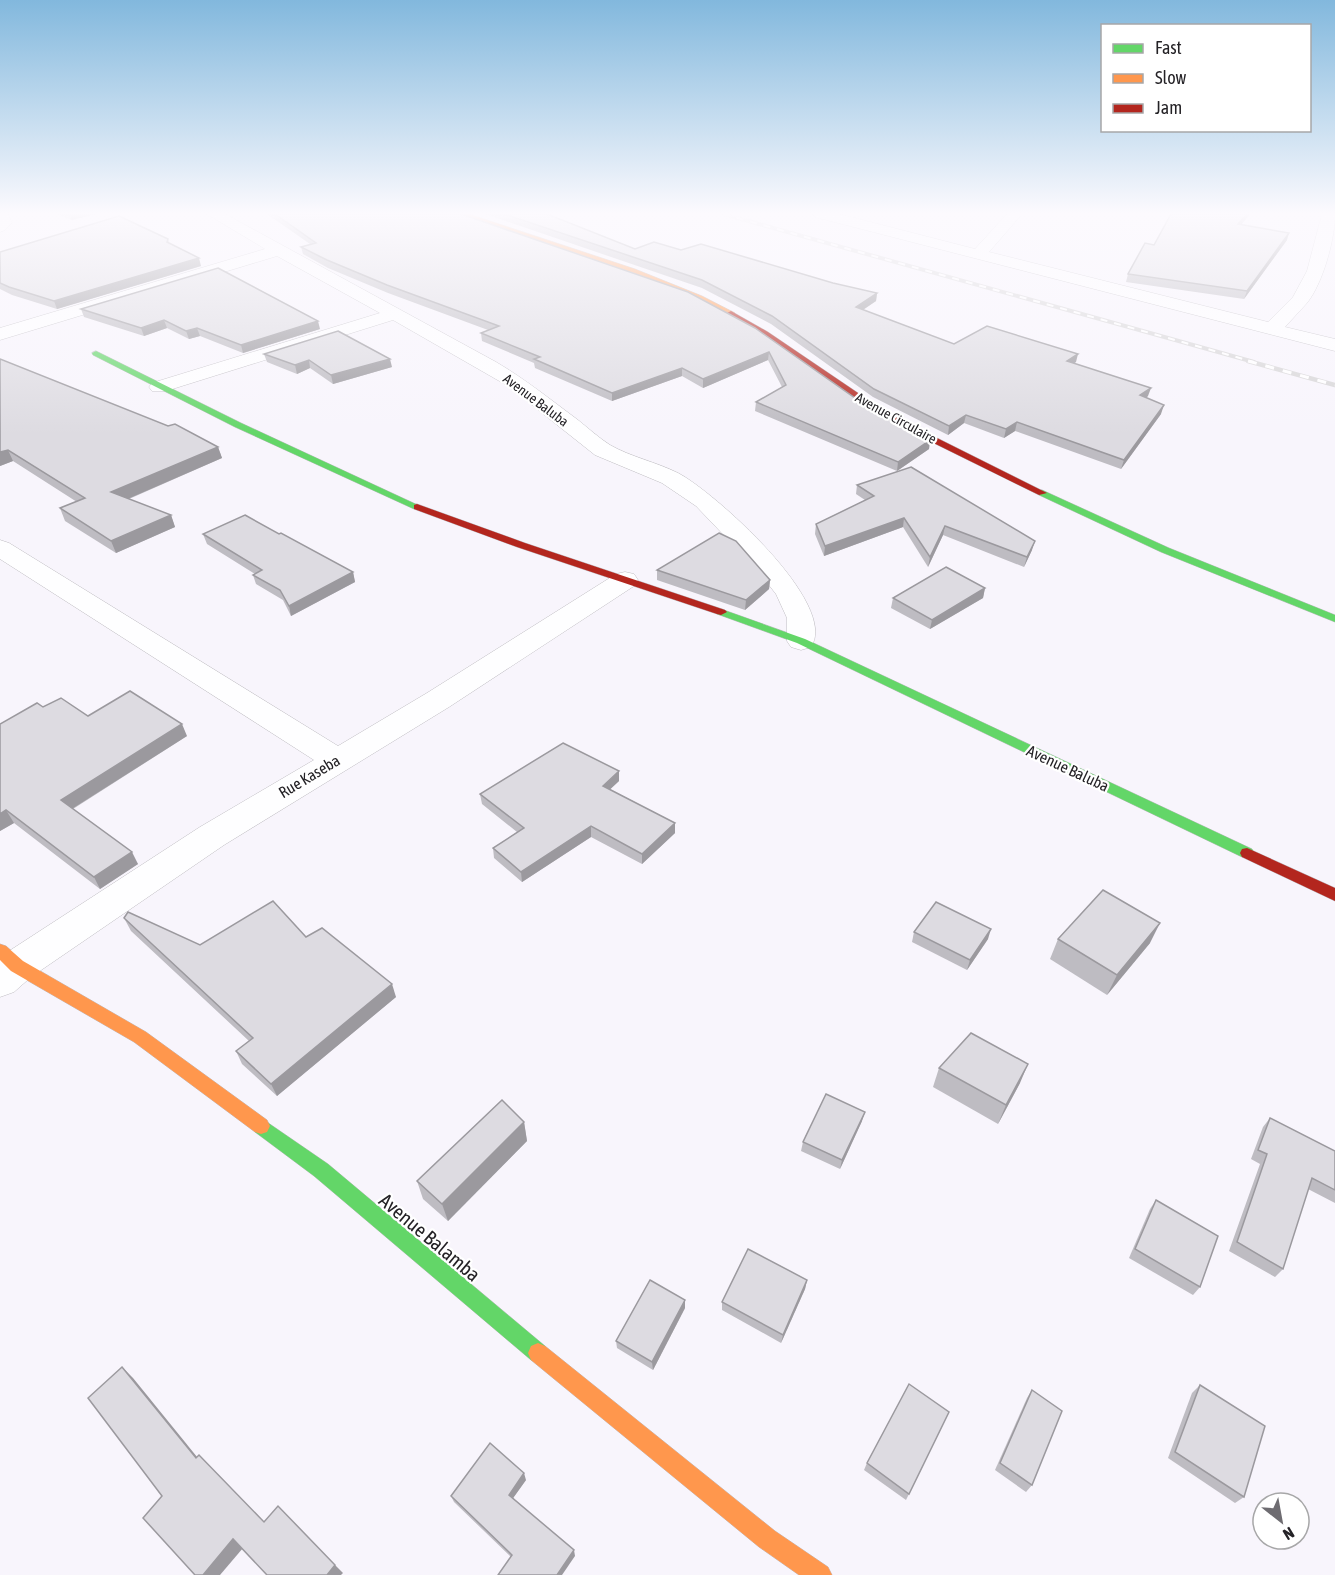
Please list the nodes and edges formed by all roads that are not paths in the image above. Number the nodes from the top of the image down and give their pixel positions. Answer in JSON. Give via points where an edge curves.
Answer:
{"nodes":[{"id":1,"x":154,"y":288,"type":"edge"},
{"id":2,"x":347,"y":288,"type":"edge"},
{"id":3,"x":678,"y":288,"type":"edge"},
{"id":4,"x":1110,"y":288,"type":"edge"},
{"id":5,"x":1307,"y":288,"type":"edge"},
{"id":6,"x":395,"y":314,"type":"junction"},
{"id":7,"x":1272,"y":329,"type":"junction"},
{"id":8,"x":0,"y":334,"type":"edge"},
{"id":9,"x":1335,"y":345,"type":"edge"},
{"id":10,"x":96,"y":353,"type":"dead end"},
{"id":11,"x":159,"y":387,"type":"junction"},
{"id":12,"x":0,"y":548,"type":"edge"},
{"id":13,"x":625,"y":580,"type":"junction"},
{"id":14,"x":1335,"y":619,"type":"edge"},
{"id":15,"x":801,"y":641,"type":"junction"},
{"id":16,"x":336,"y":759,"type":"junction"},
{"id":17,"x":1335,"y":895,"type":"edge"},
{"id":18,"x":6,"y":966,"type":"edge"},
{"id":19,"x":820,"y":1575,"type":"edge"}],
"edges":[{"from":1,"to":8,"type":"street"},
{"from":2,"to":6,"type":"street","name":"Avenue Baluba"},
{"from":3,"to":14,"type":"street","name":"Avenue Circulaire","via":[[764,330],[865,403],[902,424],[1155,545]]},
{"from":4,"to":7,"type":"street"},
{"from":5,"to":7,"type":"street"},
{"from":6,"to":11,"type":"street"},
{"from":6,"to":15,"type":"street","name":"Avenue Baluba","via":[[515,382],[603,450],[670,478],[704,501],[789,592],[801,618]]},
{"from":7,"to":9,"type":"street"},
{"from":10,"to":11,"type":"street","name":"Avenue Baluba"},
{"from":11,"to":13,"type":"street","name":"Avenue Baluba","via":[[427,510]]},
{"from":12,"to":16,"type":"street"},
{"from":13,"to":15,"type":"street","name":"Avenue Baluba"},
{"from":13,"to":16,"type":"street","name":"Rue Kaseba","via":[[438,700]]},
{"from":15,"to":17,"type":"street","name":"Avenue Baluba"},
{"from":16,"to":18,"type":"street","name":"Rue Kaseba"},
{"from":18,"to":19,"type":"street","name":"Avenue Balamba","via":[[140,1037],[321,1170],[766,1539]]}]}
